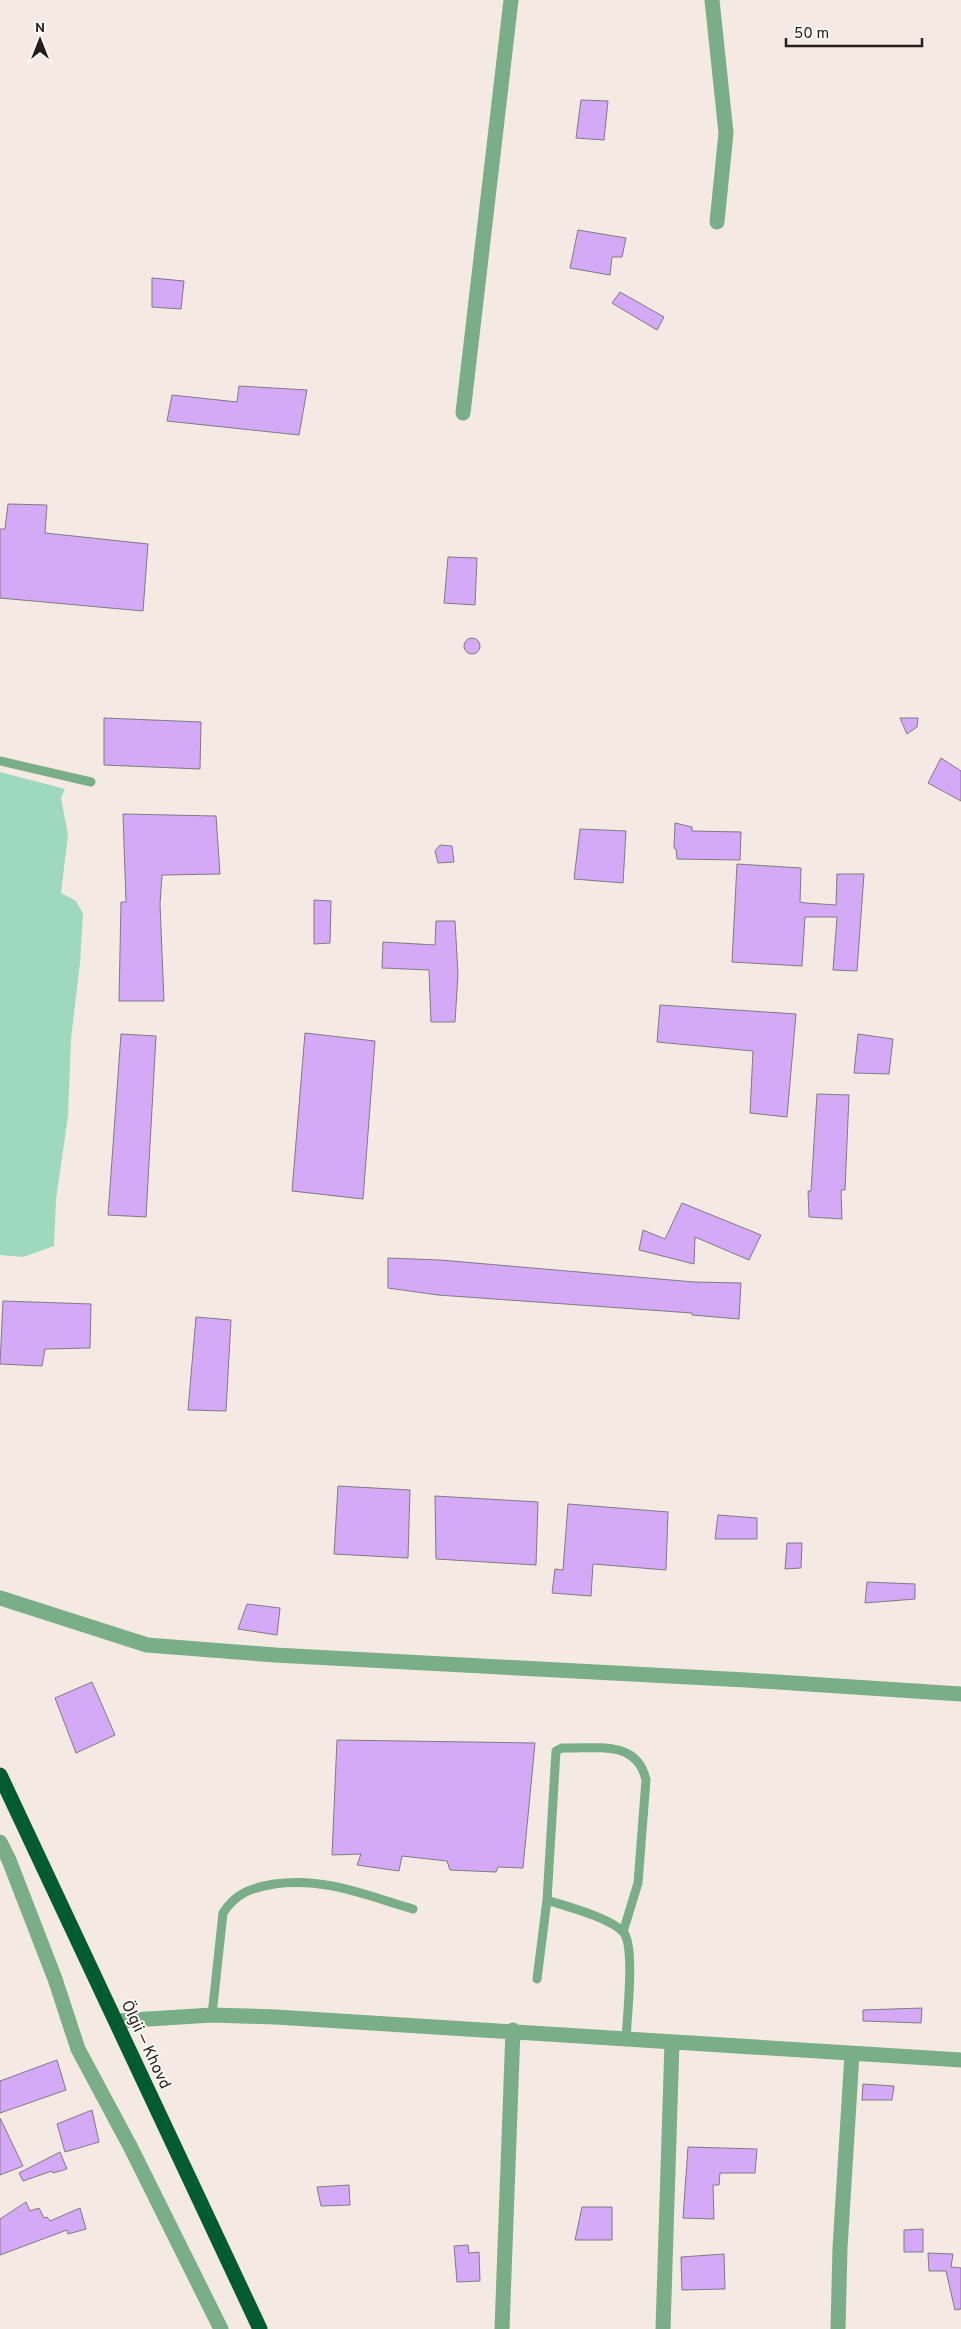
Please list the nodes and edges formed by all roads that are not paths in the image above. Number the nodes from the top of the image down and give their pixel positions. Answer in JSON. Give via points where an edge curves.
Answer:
{"nodes":[{"id":1,"x":512,"y":0,"type":"edge"},
{"id":2,"x":712,"y":0,"type":"edge"},
{"id":3,"x":717,"y":222,"type":"dead end"},
{"id":4,"x":463,"y":413,"type":"dead end"},
{"id":5,"x":0,"y":761,"type":"edge"},
{"id":6,"x":91,"y":782,"type":"dead end"},
{"id":7,"x":0,"y":1598,"type":"edge"},
{"id":8,"x":961,"y":1694,"type":"edge"},
{"id":9,"x":0,"y":1775,"type":"edge"},
{"id":10,"x":0,"y":1842,"type":"edge"},
{"id":11,"x":547,"y":1900,"type":"junction"},
{"id":12,"x":412,"y":1909,"type":"dead end"},
{"id":13,"x":623,"y":1932,"type":"junction"},
{"id":14,"x":537,"y":1979,"type":"dead end"},
{"id":15,"x":212,"y":2015,"type":"junction"},
{"id":16,"x":117,"y":2021,"type":"junction"},
{"id":17,"x":513,"y":2030,"type":"junction"},
{"id":18,"x":626,"y":2039,"type":"junction"},
{"id":19,"x":672,"y":2042,"type":"junction"},
{"id":20,"x":852,"y":2054,"type":"junction"},
{"id":21,"x":961,"y":2060,"type":"edge"},
{"id":22,"x":222,"y":2329,"type":"edge"},
{"id":23,"x":260,"y":2329,"type":"edge"},
{"id":24,"x":502,"y":2329,"type":"edge"},
{"id":25,"x":663,"y":2329,"type":"edge"},
{"id":26,"x":838,"y":2329,"type":"edge"}],
"edges":[{"from":1,"to":4,"type":"street"},
{"from":2,"to":3,"type":"street","via":[[726,133]]},
{"from":5,"to":6,"type":"lane"},
{"from":7,"to":8,"type":"street","via":[[147,1645],[275,1656]]},
{"from":9,"to":16,"type":"highway","name":"Ölgii — Khovd"},
{"from":10,"to":22,"type":"street","via":[[55,1979],[78,2049]]},
{"from":11,"to":13,"type":"lane","via":[[596,1916]]},
{"from":11,"to":13,"type":"lane","via":[[556,1751],[562,1748],[619,1749],[632,1755],[643,1766],[646,1780],[638,1883]]},
{"from":11,"to":14,"type":"lane"},
{"from":12,"to":15,"type":"lane","via":[[318,1882],[292,1882],[249,1889],[230,1902],[223,1913]]},
{"from":13,"to":18,"type":"lane","via":[[630,1947]]},
{"from":15,"to":16,"type":"street"},
{"from":15,"to":17,"type":"street"},
{"from":16,"to":23,"type":"highway","name":"Ölgii — Khovd"},
{"from":17,"to":18,"type":"street"},
{"from":17,"to":24,"type":"street"},
{"from":18,"to":19,"type":"street"},
{"from":19,"to":20,"type":"street"},
{"from":19,"to":25,"type":"street"},
{"from":20,"to":21,"type":"street"},
{"from":20,"to":26,"type":"street"}]}
